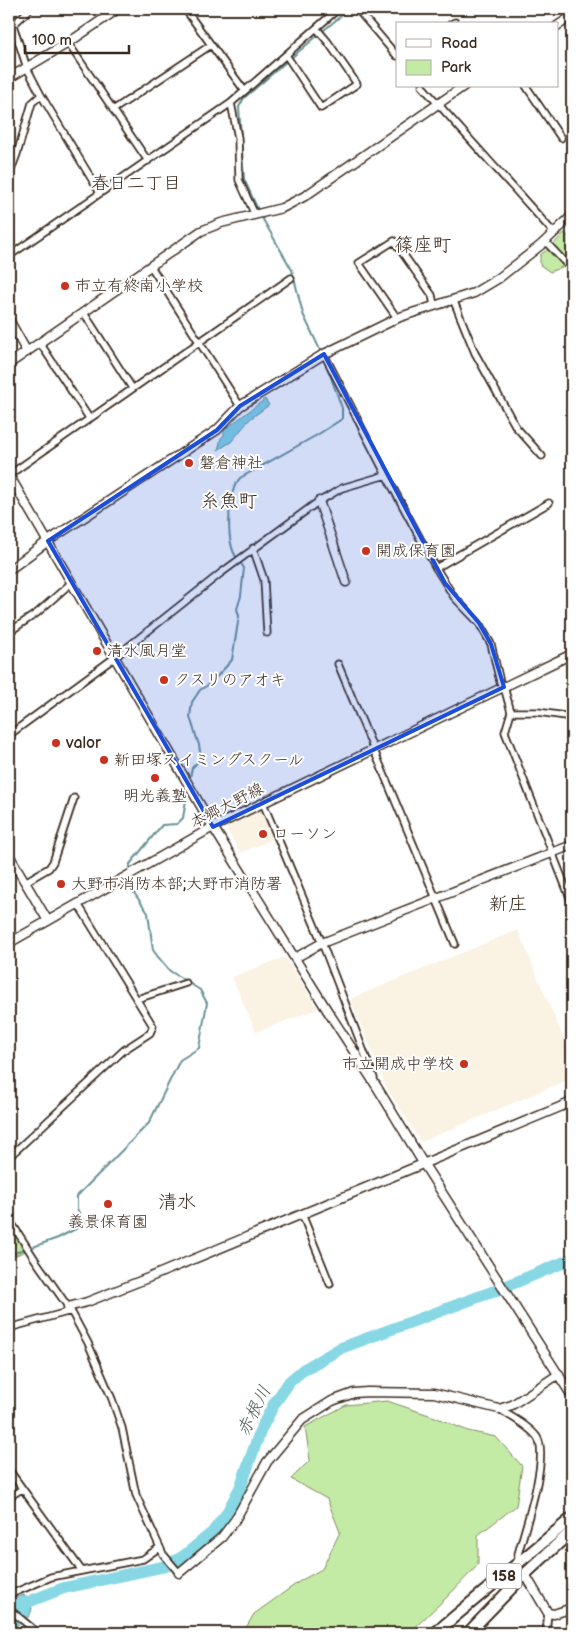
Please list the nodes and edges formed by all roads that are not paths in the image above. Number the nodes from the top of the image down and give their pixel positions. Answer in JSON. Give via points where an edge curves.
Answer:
{"nodes":[{"id":1,"x":30,"y":9,"type":"edge"},
{"id":2,"x":118,"y":9,"type":"edge"},
{"id":3,"x":186,"y":9,"type":"edge"},
{"id":4,"x":338,"y":9,"type":"edge"},
{"id":5,"x":357,"y":9,"type":"edge"},
{"id":6,"x":572,"y":16,"type":"edge"},
{"id":7,"x":11,"y":24,"type":"edge"},
{"id":8,"x":558,"y":25,"type":"edge"},
{"id":9,"x":317,"y":29,"type":"junction"},
{"id":10,"x":68,"y":43,"type":"junction"},
{"id":11,"x":211,"y":45,"type":"junction"},
{"id":12,"x":286,"y":55,"type":"junction"},
{"id":13,"x":396,"y":55,"type":"edge"},
{"id":14,"x":27,"y":68,"type":"junction"},
{"id":15,"x":9,"y":78,"type":"edge"},
{"id":16,"x":424,"y":88,"type":"edge"},
{"id":17,"x":461,"y":88,"type":"edge"},
{"id":18,"x":527,"y":88,"type":"edge"},
{"id":19,"x":244,"y":90,"type":"junction"},
{"id":20,"x":41,"y":95,"type":"junction"},
{"id":21,"x":231,"y":103,"type":"junction"},
{"id":22,"x":437,"y":104,"type":"junction"},
{"id":23,"x":113,"y":110,"type":"junction"},
{"id":24,"x":561,"y":138,"type":"dead end"},
{"id":25,"x":148,"y":161,"type":"junction"},
{"id":26,"x":9,"y":176,"type":"edge"},
{"id":27,"x":100,"y":193,"type":"junction"},
{"id":28,"x":255,"y":215,"type":"junction"},
{"id":29,"x":572,"y":216,"type":"edge"},
{"id":30,"x":554,"y":233,"type":"junction"},
{"id":31,"x":545,"y":241,"type":"junction"},
{"id":32,"x":9,"y":256,"type":"edge"},
{"id":33,"x":150,"y":266,"type":"junction"},
{"id":34,"x":572,"y":270,"type":"edge"},
{"id":35,"x":291,"y":278,"type":"dead end"},
{"id":36,"x":453,"y":299,"type":"junction"},
{"id":37,"x":434,"y":305,"type":"junction"},
{"id":38,"x":84,"y":313,"type":"junction"},
{"id":39,"x":398,"y":318,"type":"junction"},
{"id":40,"x":9,"y":320,"type":"edge"},
{"id":41,"x":199,"y":342,"type":"junction"},
{"id":42,"x":40,"y":343,"type":"junction"},
{"id":43,"x":27,"y":352,"type":"junction"},
{"id":44,"x":324,"y":354,"type":"junction"},
{"id":45,"x":9,"y":364,"type":"edge"},
{"id":46,"x":132,"y":388,"type":"junction"},
{"id":47,"x":240,"y":406,"type":"junction"},
{"id":48,"x":88,"y":418,"type":"junction"},
{"id":49,"x":542,"y":456,"type":"dead end"},
{"id":50,"x":9,"y":475,"type":"edge"},
{"id":51,"x":386,"y":475,"type":"junction"},
{"id":52,"x":319,"y":501,"type":"junction"},
{"id":53,"x":550,"y":503,"type":"dead end"},
{"id":54,"x":48,"y":541,"type":"junction"},
{"id":55,"x":253,"y":548,"type":"junction"},
{"id":56,"x":436,"y":568,"type":"junction"},
{"id":57,"x":9,"y":570,"type":"edge"},
{"id":58,"x":346,"y":582,"type":"dead end"},
{"id":59,"x":71,"y":583,"type":"junction"},
{"id":60,"x":9,"y":632,"type":"edge"},
{"id":61,"x":267,"y":633,"type":"dead end"},
{"id":62,"x":572,"y":654,"type":"edge"},
{"id":63,"x":114,"y":658,"type":"junction"},
{"id":64,"x":338,"y":664,"type":"dead end"},
{"id":65,"x":504,"y":687,"type":"junction"},
{"id":66,"x":512,"y":712,"type":"junction"},
{"id":67,"x":572,"y":716,"type":"edge"},
{"id":68,"x":9,"y":735,"type":"edge"},
{"id":69,"x":373,"y":750,"type":"junction"},
{"id":70,"x":74,"y":798,"type":"dead end"},
{"id":71,"x":263,"y":803,"type":"junction"},
{"id":72,"x":214,"y":827,"type":"junction"},
{"id":73,"x":572,"y":845,"type":"edge"},
{"id":74,"x":551,"y":854,"type":"junction"},
{"id":75,"x":9,"y":855,"type":"edge"},
{"id":76,"x":25,"y":882,"type":"junction"},
{"id":77,"x":436,"y":898,"type":"junction"},
{"id":78,"x":572,"y":903,"type":"edge"},
{"id":79,"x":78,"y":904,"type":"junction"},
{"id":80,"x":48,"y":921,"type":"junction"},
{"id":81,"x":9,"y":942,"type":"edge"},
{"id":82,"x":322,"y":943,"type":"junction"},
{"id":83,"x":455,"y":944,"type":"dead end"},
{"id":84,"x":295,"y":958,"type":"junction"},
{"id":85,"x":186,"y":983,"type":"dead end"},
{"id":86,"x":137,"y":999,"type":"junction"},
{"id":87,"x":377,"y":1086,"type":"junction"},
{"id":88,"x":572,"y":1102,"type":"edge"},
{"id":89,"x":9,"y":1157,"type":"edge"},
{"id":90,"x":423,"y":1163,"type":"junction"},
{"id":91,"x":302,"y":1214,"type":"junction"},
{"id":92,"x":9,"y":1220,"type":"edge"},
{"id":93,"x":330,"y":1284,"type":"dead end"},
{"id":94,"x":70,"y":1309,"type":"junction"},
{"id":95,"x":9,"y":1328,"type":"edge"},
{"id":96,"x":558,"y":1374,"type":"junction"},
{"id":97,"x":572,"y":1396,"type":"edge"},
{"id":98,"x":499,"y":1409,"type":"junction"},
{"id":99,"x":9,"y":1470,"type":"edge"},
{"id":100,"x":22,"y":1489,"type":"junction"},
{"id":101,"x":9,"y":1497,"type":"edge"},
{"id":102,"x":572,"y":1518,"type":"edge"},
{"id":103,"x":572,"y":1531,"type":"edge"},
{"id":104,"x":160,"y":1547,"type":"junction"},
{"id":105,"x":518,"y":1564,"type":"junction"},
{"id":106,"x":82,"y":1571,"type":"junction"},
{"id":107,"x":178,"y":1572,"type":"joint"},
{"id":108,"x":526,"y":1574,"type":"junction"},
{"id":109,"x":9,"y":1595,"type":"edge"},
{"id":110,"x":572,"y":1608,"type":"edge"},
{"id":111,"x":9,"y":1610,"type":"edge"},
{"id":112,"x":548,"y":1612,"type":"junction"},
{"id":113,"x":38,"y":1633,"type":"edge"},
{"id":114,"x":435,"y":1633,"type":"edge"},
{"id":115,"x":468,"y":1633,"type":"edge"},
{"id":116,"x":546,"y":1633,"type":"edge"}],
"edges":[{"from":1,"to":7,"type":"street"},
{"from":2,"to":10,"type":"street"},
{"from":3,"to":11,"type":"street"},
{"from":4,"to":9,"type":"street"},
{"from":5,"to":13,"type":"street"},
{"from":6,"to":8,"type":"street"},
{"from":7,"to":14,"type":"street"},
{"from":9,"to":12,"type":"street"},
{"from":9,"to":12,"type":"street","via":[[357,84],[321,108]]},
{"from":10,"to":14,"type":"street"},
{"from":10,"to":23,"type":"street"},
{"from":11,"to":19,"type":"street"},
{"from":11,"to":23,"type":"street"},
{"from":12,"to":19,"type":"street"},
{"from":14,"to":15,"type":"street"},
{"from":14,"to":20,"type":"street"},
{"from":16,"to":22,"type":"street"},
{"from":17,"to":22,"type":"street"},
{"from":18,"to":24,"type":"street"},
{"from":19,"to":21,"type":"street"},
{"from":20,"to":26,"type":"street","via":[[32,103]]},
{"from":20,"to":27,"type":"street"},
{"from":21,"to":25,"type":"street"},
{"from":21,"to":28,"type":"street","via":[[238,138],[239,180]]},
{"from":22,"to":28,"type":"street","via":[[305,196],[282,208]]},
{"from":22,"to":30,"type":"street"},
{"from":23,"to":25,"type":"street"},
{"from":25,"to":27,"type":"street"},
{"from":27,"to":32,"type":"street"},
{"from":28,"to":33,"type":"street","via":[[202,231]]},
{"from":29,"to":30,"type":"street"},
{"from":30,"to":31,"type":"street"},
{"from":31,"to":34,"type":"street"},
{"from":31,"to":36,"type":"street","via":[[499,278],[474,293]]},
{"from":33,"to":38,"type":"street"},
{"from":33,"to":41,"type":"street"},
{"from":35,"to":41,"type":"street"},
{"from":36,"to":37,"type":"street"},
{"from":36,"to":49,"type":"street","via":[[475,353],[516,427]]},
{"from":37,"to":39,"type":"street"},
{"from":37,"to":39,"type":"street","via":[[432,295],[394,241],[359,263]]},
{"from":38,"to":42,"type":"street"},
{"from":38,"to":46,"type":"street"},
{"from":39,"to":44,"type":"street"},
{"from":40,"to":43,"type":"street"},
{"from":41,"to":46,"type":"street"},
{"from":41,"to":47,"type":"street"},
{"from":42,"to":43,"type":"street"},
{"from":42,"to":48,"type":"street"},
{"from":43,"to":45,"type":"street"},
{"from":44,"to":47,"type":"street"},
{"from":44,"to":51,"type":"street"},
{"from":46,"to":48,"type":"street"},
{"from":47,"to":54,"type":"street","via":[[216,430]]},
{"from":48,"to":50,"type":"street"},
{"from":50,"to":54,"type":"street"},
{"from":51,"to":52,"type":"street","via":[[342,488]]},
{"from":51,"to":56,"type":"street"},
{"from":52,"to":55,"type":"street"},
{"from":52,"to":58,"type":"street"},
{"from":53,"to":56,"type":"street"},
{"from":54,"to":57,"type":"street"},
{"from":54,"to":59,"type":"street"},
{"from":55,"to":61,"type":"street","via":[[264,580]]},
{"from":55,"to":63,"type":"street"},
{"from":56,"to":65,"type":"street","via":[[454,596],[479,623],[491,644]]},
{"from":59,"to":60,"type":"street"},
{"from":59,"to":63,"type":"street"},
{"from":62,"to":65,"type":"street","name":"本郷大野線"},
{"from":63,"to":68,"type":"street"},
{"from":63,"to":72,"type":"street"},
{"from":64,"to":69,"type":"street"},
{"from":65,"to":66,"type":"street"},
{"from":65,"to":69,"type":"street","name":"本郷大野線"},
{"from":66,"to":67,"type":"street"},
{"from":66,"to":74,"type":"street","via":[[505,732]]},
{"from":69,"to":71,"type":"street","name":"本郷大野線"},
{"from":69,"to":77,"type":"street"},
{"from":70,"to":76,"type":"street","via":[[53,862],[49,868]]},
{"from":71,"to":72,"type":"street","name":"本郷大野線"},
{"from":71,"to":82,"type":"street"},
{"from":72,"to":79,"type":"street","name":"本郷大野線"},
{"from":72,"to":84,"type":"street"},
{"from":73,"to":74,"type":"street"},
{"from":74,"to":77,"type":"street"},
{"from":74,"to":78,"type":"street"},
{"from":75,"to":76,"type":"street"},
{"from":76,"to":80,"type":"street"},
{"from":77,"to":82,"type":"street"},
{"from":77,"to":83,"type":"street"},
{"from":79,"to":80,"type":"street","name":"本郷大野線"},
{"from":79,"to":86,"type":"street"},
{"from":80,"to":81,"type":"street","name":"本郷大野線"},
{"from":82,"to":84,"type":"street"},
{"from":82,"to":87,"type":"street"},
{"from":84,"to":87,"type":"street"},
{"from":85,"to":86,"type":"street"},
{"from":86,"to":89,"type":"street","via":[[153,1026],[150,1033],[124,1050]]},
{"from":87,"to":90,"type":"street"},
{"from":88,"to":90,"type":"street"},
{"from":90,"to":91,"type":"street"},
{"from":90,"to":96,"type":"street"},
{"from":91,"to":93,"type":"street"},
{"from":91,"to":94,"type":"street"},
{"from":92,"to":94,"type":"street"},
{"from":94,"to":95,"type":"street"},
{"from":94,"to":104,"type":"street","via":[[112,1399],[122,1428],[136,1496]]},
{"from":96,"to":97,"type":"street"},
{"from":96,"to":98,"type":"street","via":[[512,1405]]},
{"from":98,"to":105,"type":"street","via":[[530,1430],[538,1438],[541,1449]]},
{"from":98,"to":107,"type":"street","via":[[434,1393],[354,1393],[332,1401],[302,1420],[267,1462],[222,1537]]},
{"from":99,"to":100,"type":"street"},
{"from":100,"to":101,"type":"street"},
{"from":100,"to":106,"type":"street"},
{"from":102,"to":105,"type":"highway","number":"158"},
{"from":103,"to":108,"type":"highway","number":"158"},
{"from":104,"to":106,"type":"street","via":[[143,1559]]},
{"from":104,"to":107,"type":"street"},
{"from":105,"to":114,"type":"highway","number":"158"},
{"from":106,"to":109,"type":"street","via":[[51,1577]]},
{"from":108,"to":112,"type":"street"},
{"from":108,"to":115,"type":"highway","number":"158"},
{"from":110,"to":112,"type":"street","via":[[554,1614]]},
{"from":111,"to":113,"type":"street"},
{"from":112,"to":116,"type":"street"}]}
